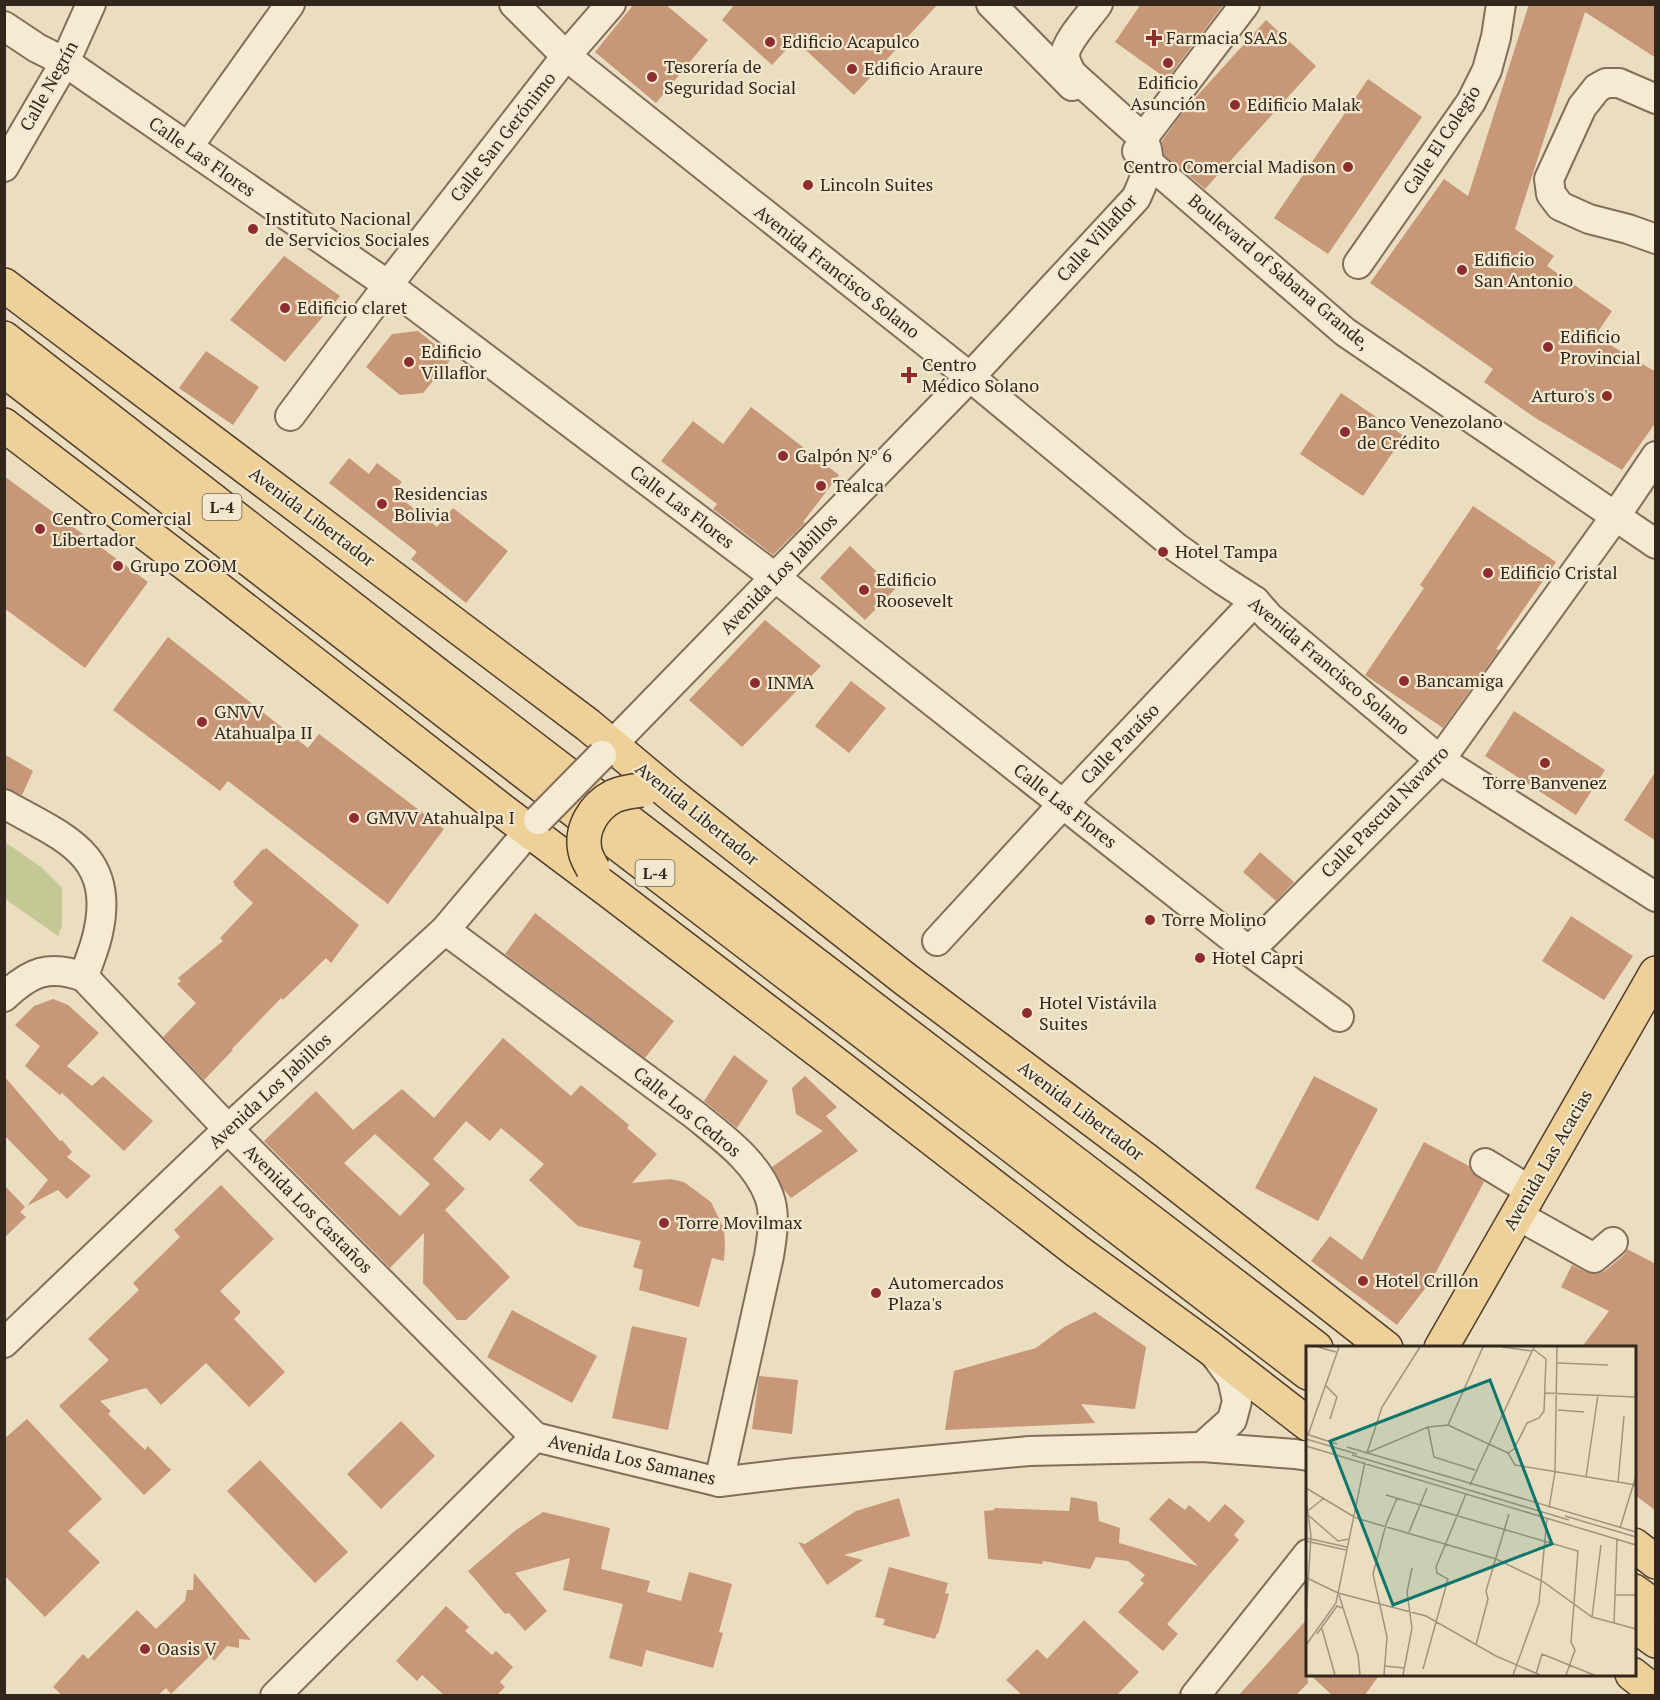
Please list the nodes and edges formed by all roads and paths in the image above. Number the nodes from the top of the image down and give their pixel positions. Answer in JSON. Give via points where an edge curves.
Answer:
{"nodes":[{"id":1,"x":91,"y":4,"type":"edge"},
{"id":2,"x":290,"y":4,"type":"edge"},
{"id":3,"x":514,"y":4,"type":"edge"},
{"id":4,"x":611,"y":4,"type":"edge"},
{"id":5,"x":992,"y":4,"type":"edge"},
{"id":6,"x":1098,"y":4,"type":"edge"},
{"id":7,"x":1245,"y":4,"type":"edge"},
{"id":8,"x":1501,"y":4,"type":"edge"},
{"id":9,"x":4,"y":26,"type":"edge"},
{"id":10,"x":566,"y":56,"type":"junction"},
{"id":11,"x":65,"y":62,"type":"junction"},
{"id":12,"x":1656,"y":99,"type":"edge"},
{"id":13,"x":188,"y":147,"type":"junction"},
{"id":14,"x":1146,"y":151,"type":"junction"},
{"id":15,"x":4,"y":167,"type":"edge"},
{"id":16,"x":1656,"y":239,"type":"edge"},
{"id":17,"x":1358,"y":264,"type":"dead end"},
{"id":18,"x":4,"y":285,"type":"edge"},
{"id":19,"x":388,"y":285,"type":"junction"},
{"id":20,"x":4,"y":338,"type":"edge"},
{"id":21,"x":4,"y":370,"type":"edge"},
{"id":22,"x":970,"y":377,"type":"junction"},
{"id":23,"x":290,"y":416,"type":"dead end"},
{"id":24,"x":4,"y":425,"type":"edge"},
{"id":25,"x":1656,"y":456,"type":"edge"},
{"id":26,"x":1615,"y":517,"type":"junction"},
{"id":27,"x":1656,"y":544,"type":"edge"},
{"id":28,"x":776,"y":578,"type":"junction"},
{"id":29,"x":1255,"y":601,"type":"junction"},
{"id":30,"x":607,"y":750,"type":"junction"},
{"id":31,"x":1440,"y":760,"type":"junction"},
{"id":32,"x":674,"y":796,"type":"junction"},
{"id":33,"x":4,"y":804,"type":"edge"},
{"id":34,"x":1063,"y":804,"type":"junction"},
{"id":35,"x":533,"y":826,"type":"junction"},
{"id":36,"x":600,"y":879,"type":"junction"},
{"id":37,"x":1656,"y":897,"type":"edge"},
{"id":38,"x":445,"y":930,"type":"junction"},
{"id":39,"x":938,"y":941,"type":"dead end"},
{"id":40,"x":1249,"y":951,"type":"junction"},
{"id":41,"x":1656,"y":973,"type":"edge"},
{"id":42,"x":84,"y":977,"type":"junction"},
{"id":43,"x":4,"y":997,"type":"edge"},
{"id":44,"x":1338,"y":1017,"type":"dead end"},
{"id":45,"x":228,"y":1129,"type":"junction"},
{"id":46,"x":1485,"y":1162,"type":"dead end"},
{"id":47,"x":1524,"y":1203,"type":"junction"},
{"id":48,"x":1613,"y":1242,"type":"dead end"},
{"id":49,"x":4,"y":1343,"type":"edge"},
{"id":50,"x":1378,"y":1344,"type":"edge"},
{"id":51,"x":1315,"y":1346,"type":"edge"},
{"id":52,"x":1442,"y":1346,"type":"edge"},
{"id":53,"x":1210,"y":1348,"type":"junction"},
{"id":54,"x":1306,"y":1371,"type":"edge"},
{"id":55,"x":1306,"y":1422,"type":"edge"},
{"id":56,"x":535,"y":1437,"type":"junction"},
{"id":57,"x":1202,"y":1447,"type":"junction"},
{"id":58,"x":1306,"y":1456,"type":"edge"},
{"id":59,"x":719,"y":1482,"type":"junction"},
{"id":60,"x":1636,"y":1546,"type":"edge"},
{"id":61,"x":1306,"y":1556,"type":"edge"},
{"id":62,"x":1656,"y":1562,"type":"edge"},
{"id":63,"x":1636,"y":1592,"type":"edge"},
{"id":64,"x":1656,"y":1607,"type":"edge"},
{"id":65,"x":1636,"y":1626,"type":"edge"},
{"id":66,"x":1656,"y":1641,"type":"edge"},
{"id":67,"x":1635,"y":1676,"type":"edge"},
{"id":68,"x":1656,"y":1693,"type":"edge"},
{"id":69,"x":275,"y":1695,"type":"edge"},
{"id":70,"x":1195,"y":1695,"type":"edge"}],
"edges":[{"from":1,"to":11,"type":"street","name":"Calle Negrín"},
{"from":2,"to":13,"type":"street"},
{"from":3,"to":10,"type":"street","name":"Avenida Francisco Solano"},
{"from":4,"to":10,"type":"street","name":"Calle San Gerónimo"},
{"from":5,"to":14,"type":"street","name":"Boulevard of Sabana Grande,"},
{"from":6,"to":14,"type":"street","via":[[1068,45],[1067,64],[1072,74]]},
{"from":7,"to":14,"type":"street","name":"Calle Villaflor"},
{"from":8,"to":17,"type":"street","name":"Calle El Colegio","via":[[1487,70],[1471,102]]},
{"from":9,"to":11,"type":"street","name":"Calle Las Flores"},
{"from":10,"to":19,"type":"street","name":"Calle San Gerónimo"},
{"from":10,"to":22,"type":"street","name":"Avenida Francisco Solano"},
{"from":11,"to":13,"type":"street","name":"Calle Las Flores"},
{"from":11,"to":15,"type":"street","name":"Calle Negrín"},
{"from":12,"to":16,"type":"street","via":[[1619,83],[1597,88],[1582,107],[1549,179],[1551,194],[1560,206]]},
{"from":13,"to":19,"type":"street","name":"Calle Las Flores"},
{"from":14,"to":22,"type":"street","name":"Calle Villaflor","via":[[1145,178],[1136,198]]},
{"from":14,"to":26,"type":"street","name":"Boulevard of Sabana Grande,","via":[[1345,332]]},
{"from":18,"to":30,"type":"main road","name":"Avenida Libertador","number":"L-4"},
{"from":19,"to":23,"type":"street","name":"Calle San Gerónimo"},
{"from":19,"to":28,"type":"street","name":"Calle Las Flores"},
{"from":20,"to":51,"type":"main road","number":"L-4"},
{"from":21,"to":54,"type":"main road","number":"L-4"},
{"from":22,"to":28,"type":"street","name":"Avenida Los Jabillos"},
{"from":22,"to":29,"type":"street","name":"Avenida Francisco Solano","via":[[1177,548]]},
{"from":24,"to":35,"type":"main road","number":"L-4"},
{"from":25,"to":26,"type":"street","name":"Calle Pascual Navarro"},
{"from":26,"to":27,"type":"street","name":"Boulevard of Sabana Grande,"},
{"from":26,"to":31,"type":"street","name":"Calle Pascual Navarro"},
{"from":28,"to":30,"type":"street","name":"Avenida Los Jabillos"},
{"from":28,"to":34,"type":"street","name":"Calle Las Flores"},
{"from":29,"to":31,"type":"street","name":"Avenida Francisco Solano","via":[[1269,617]]},
{"from":29,"to":34,"type":"street","name":"Calle Paraíso"},
{"from":30,"to":32,"type":"main road","name":"Avenida Libertador","number":"L-4"},
{"from":30,"to":35,"type":"street","name":"Avenida Los Jabillos","bridge":true},
{"from":31,"to":37,"type":"street","name":"Avenida Francisco Solano"},
{"from":31,"to":40,"type":"street","name":"Calle Pascual Navarro"},
{"from":32,"to":36,"type":"main road","number":"L-4","bridge":true,"via":[[642,790],[625,792],[600,806],[583,839],[585,853]]},
{"from":32,"to":50,"type":"main road","name":"Avenida Libertador","number":"L-4"},
{"from":33,"to":42,"type":"street","via":[[67,840],[91,862],[100,884],[102,907]]},
{"from":34,"to":39,"type":"street","name":"Calle Paraíso"},
{"from":34,"to":40,"type":"street","name":"Calle Las Flores"},
{"from":35,"to":36,"type":"main road","number":"L-4"},
{"from":35,"to":38,"type":"street","name":"Avenida Los Jabillos"},
{"from":36,"to":53,"type":"main road","number":"L-4","via":[[1077,1251]]},
{"from":38,"to":45,"type":"street","name":"Avenida Los Jabillos"},
{"from":38,"to":59,"type":"street","name":"Calle Los Cedros","via":[[731,1143],[751,1166],[770,1198],[773,1234]]},
{"from":40,"to":44,"type":"street","name":"Calle Las Flores"},
{"from":41,"to":47,"type":"main road","name":"Avenida Las Acacias"},
{"from":42,"to":43,"type":"street","via":[[58,970],[33,974]]},
{"from":42,"to":45,"type":"street","name":"Avenida Los Castaños"},
{"from":45,"to":49,"type":"street","name":"Avenida Los Jabillos"},
{"from":45,"to":56,"type":"street","name":"Avenida Los Castaños"},
{"from":46,"to":47,"type":"street"},
{"from":47,"to":48,"type":"street","via":[[1594,1258]]},
{"from":47,"to":52,"type":"main road","name":"Avenida Las Acacias"},
{"from":53,"to":55,"type":"main road","number":"L-4"},
{"from":53,"to":57,"type":"street","via":[[1232,1378],[1237,1401],[1232,1420]]},
{"from":56,"to":59,"type":"street","name":"Avenida Los Samanes"},
{"from":56,"to":69,"type":"street","name":"Avenida Los Samanes"},
{"from":57,"to":58,"type":"street","name":"Avenida Los Samanes"},
{"from":57,"to":59,"type":"street","name":"Avenida Los Samanes","via":[[1029,1451]]},
{"from":60,"to":62,"type":"main road"},
{"from":61,"to":70,"type":"street"},
{"from":63,"to":64,"type":"main road"},
{"from":65,"to":66,"type":"main road"},
{"from":67,"to":68,"type":"main road"}]}
